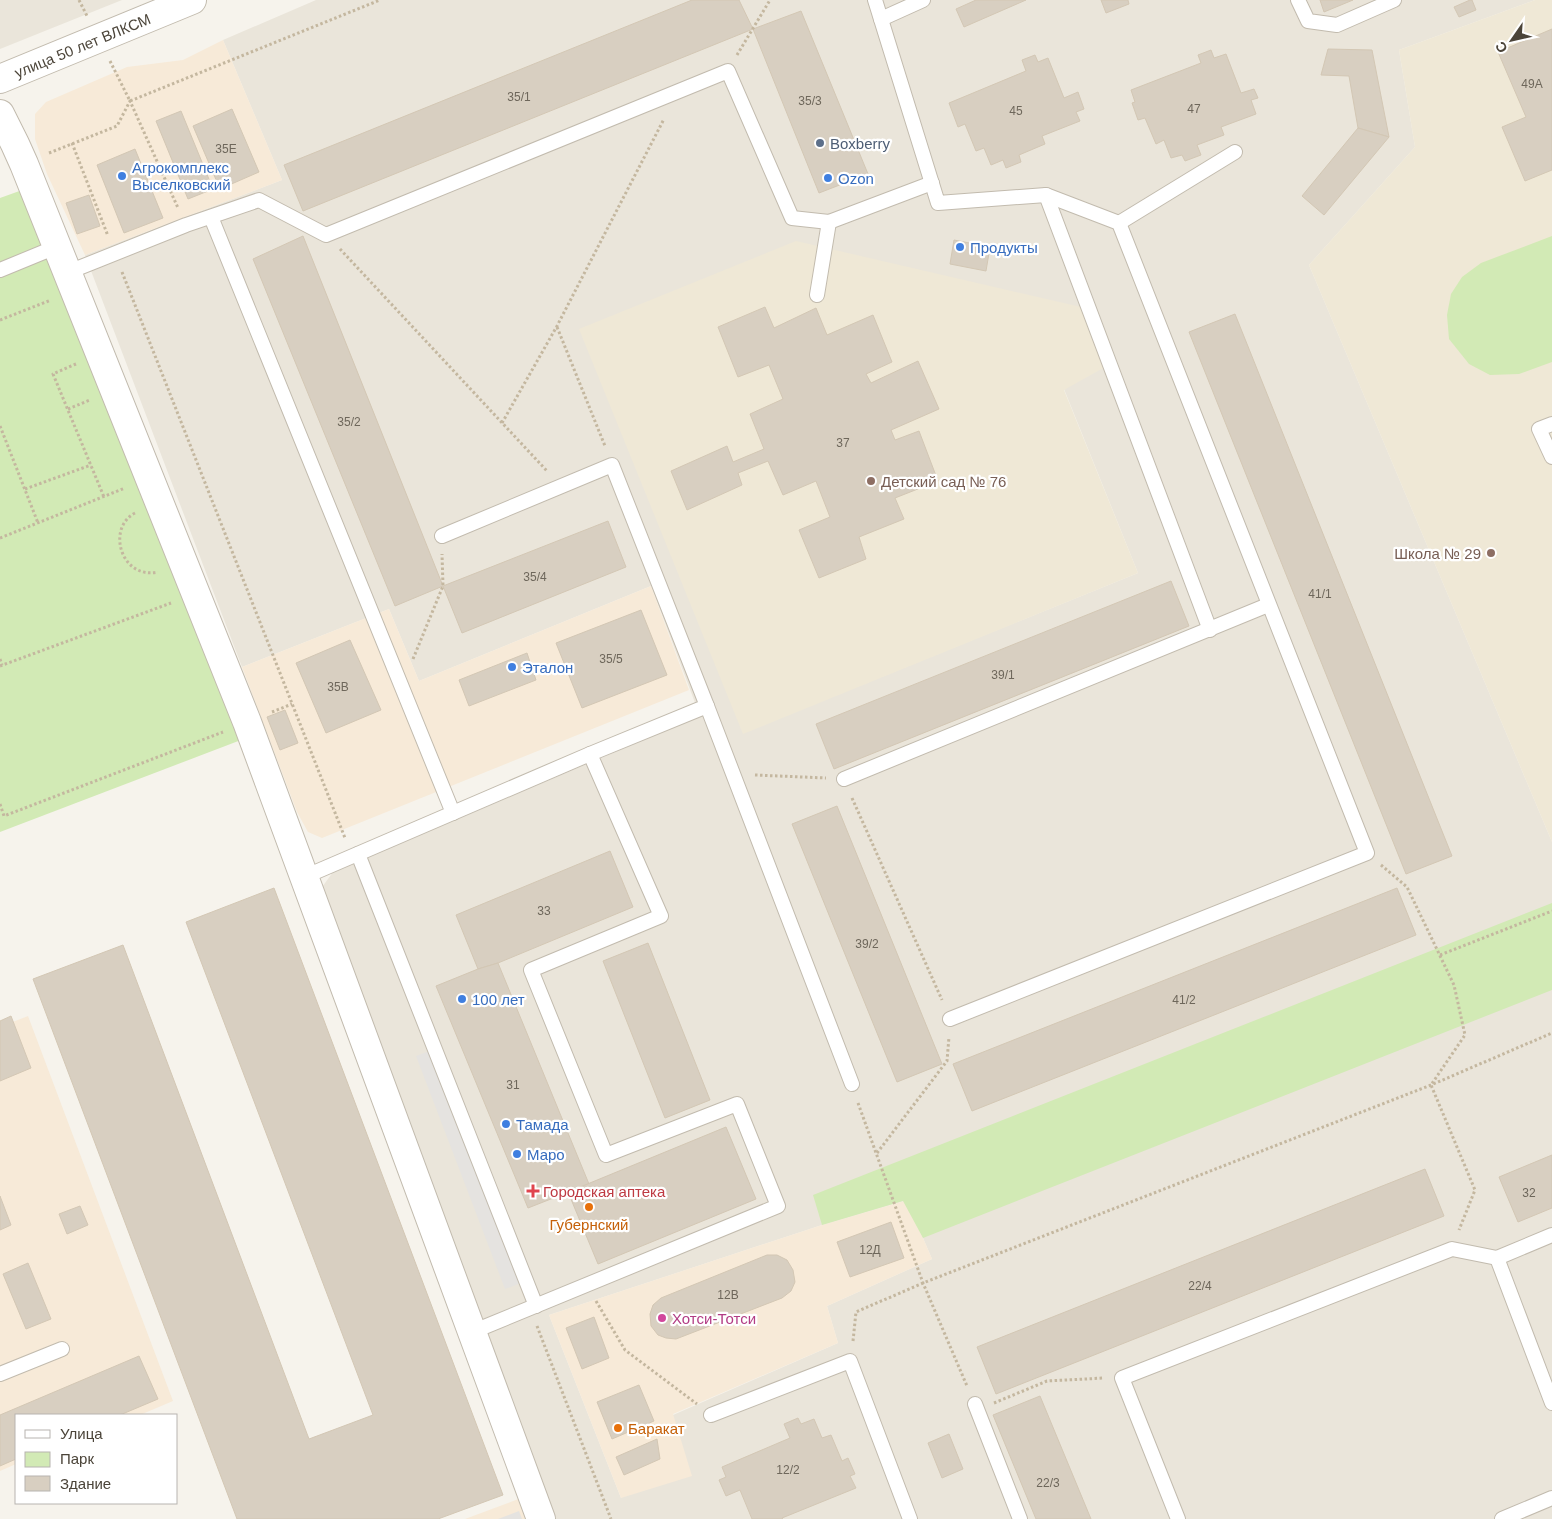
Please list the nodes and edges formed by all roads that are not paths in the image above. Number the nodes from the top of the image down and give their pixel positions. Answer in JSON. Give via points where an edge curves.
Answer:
{"nodes":[{"id":1,"x":192,"y":0,"type":"edge"},
{"id":2,"x":875,"y":0,"type":"edge"},
{"id":3,"x":923,"y":0,"type":"edge"},
{"id":4,"x":1298,"y":0,"type":"edge"},
{"id":5,"x":1394,"y":0,"type":"edge"},
{"id":6,"x":881,"y":19,"type":"junction"},
{"id":7,"x":0,"y":80,"type":"edge"},
{"id":8,"x":0,"y":114,"type":"edge"},
{"id":9,"x":1235,"y":152,"type":"dead end"},
{"id":10,"x":932,"y":183,"type":"junction"},
{"id":11,"x":1046,"y":194,"type":"junction"},
{"id":12,"x":211,"y":217,"type":"junction"},
{"id":13,"x":829,"y":222,"type":"junction"},
{"id":14,"x":1119,"y":223,"type":"junction"},
{"id":15,"x":56,"y":247,"type":"junction"},
{"id":16,"x":0,"y":270,"type":"edge"},
{"id":17,"x":66,"y":273,"type":"junction"},
{"id":18,"x":816,"y":294,"type":"dead end"},
{"id":19,"x":1552,"y":424,"type":"edge"},
{"id":20,"x":1552,"y":457,"type":"edge"},
{"id":21,"x":442,"y":536,"type":"road end"},
{"id":22,"x":1268,"y":605,"type":"junction"},
{"id":23,"x":1210,"y":630,"type":"junction"},
{"id":24,"x":707,"y":706,"type":"junction"},
{"id":25,"x":590,"y":754,"type":"junction"},
{"id":26,"x":844,"y":779,"type":"road end"},
{"id":27,"x":453,"y":813,"type":"junction"},
{"id":28,"x":355,"y":855,"type":"junction"},
{"id":29,"x":304,"y":877,"type":"junction"},
{"id":30,"x":950,"y":1019,"type":"road end"},
{"id":31,"x":852,"y":1084,"type":"road end"},
{"id":32,"x":1552,"y":1235,"type":"edge"},
{"id":33,"x":1497,"y":1258,"type":"junction"},
{"id":34,"x":533,"y":1307,"type":"junction"},
{"id":35,"x":472,"y":1332,"type":"junction"},
{"id":36,"x":62,"y":1350,"type":"dead end"},
{"id":37,"x":0,"y":1374,"type":"edge"},
{"id":38,"x":1552,"y":1403,"type":"edge"},
{"id":39,"x":976,"y":1407,"type":"road end"},
{"id":40,"x":711,"y":1415,"type":"road end"},
{"id":41,"x":1552,"y":1498,"type":"edge"},
{"id":42,"x":540,"y":1519,"type":"edge"},
{"id":43,"x":910,"y":1519,"type":"edge"},
{"id":44,"x":1020,"y":1519,"type":"edge"},
{"id":45,"x":1178,"y":1519,"type":"edge"},
{"id":46,"x":1502,"y":1519,"type":"edge"}],
"edges":[{"from":1,"to":7,"type":"street","name":"улица 50 лет ВЛКСМ"},
{"from":2,"to":6,"type":"lane"},
{"from":3,"to":6,"type":"lane"},
{"from":4,"to":5,"type":"lane","via":[[1308,20],[1337,25]]},
{"from":6,"to":10,"type":"lane"},
{"from":8,"to":15,"type":"street","via":[[24,164]]},
{"from":9,"to":14,"type":"lane"},
{"from":10,"to":11,"type":"lane","via":[[938,203]]},
{"from":10,"to":13,"type":"lane"},
{"from":11,"to":14,"type":"lane"},
{"from":11,"to":23,"type":"lane"},
{"from":12,"to":13,"type":"lane","via":[[259,200],[326,235],[728,71],[792,218]]},
{"from":12,"to":17,"type":"lane"},
{"from":12,"to":27,"type":"lane"},
{"from":13,"to":18,"type":"lane"},
{"from":14,"to":22,"type":"lane"},
{"from":15,"to":16,"type":"lane"},
{"from":15,"to":17,"type":"street"},
{"from":17,"to":29,"type":"street","via":[[246,722]]},
{"from":19,"to":20,"type":"lane","via":[[1539,429]]},
{"from":21,"to":24,"type":"lane","via":[[612,465]]},
{"from":22,"to":23,"type":"lane"},
{"from":22,"to":30,"type":"lane","via":[[1367,853]]},
{"from":23,"to":26,"type":"lane"},
{"from":24,"to":25,"type":"lane"},
{"from":24,"to":31,"type":"lane"},
{"from":25,"to":27,"type":"lane"},
{"from":25,"to":34,"type":"lane","via":[[661,916],[531,970],[606,1155],[737,1104],[778,1206]]},
{"from":27,"to":28,"type":"lane"},
{"from":28,"to":29,"type":"lane"},
{"from":28,"to":34,"type":"lane"},
{"from":29,"to":35,"type":"street"},
{"from":32,"to":33,"type":"lane"},
{"from":33,"to":38,"type":"lane"},
{"from":33,"to":45,"type":"lane","via":[[1452,1249],[1122,1378]]},
{"from":34,"to":35,"type":"lane"},
{"from":35,"to":42,"type":"street"},
{"from":36,"to":37,"type":"lane"},
{"from":39,"to":44,"type":"lane"},
{"from":40,"to":43,"type":"lane","via":[[850,1361]]},
{"from":41,"to":46,"type":"lane"}]}
